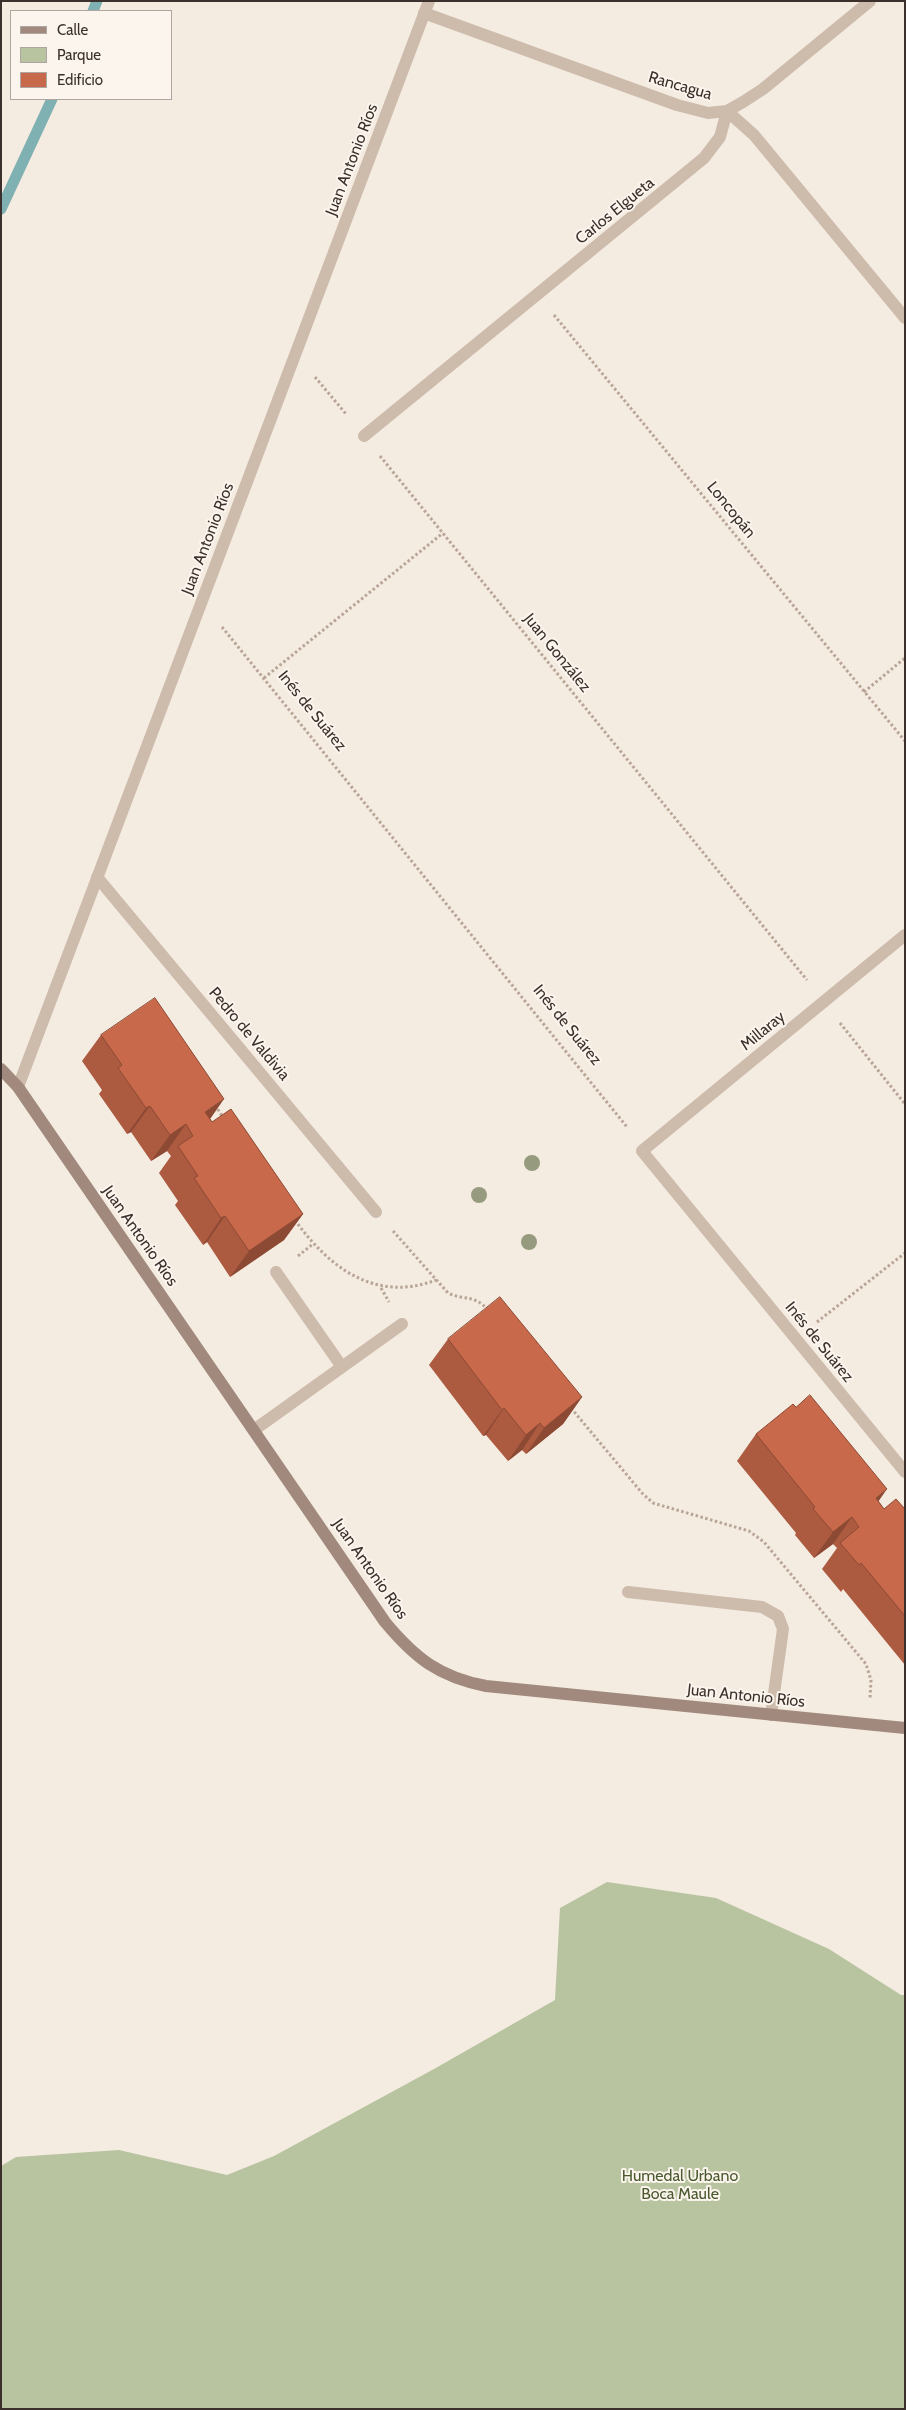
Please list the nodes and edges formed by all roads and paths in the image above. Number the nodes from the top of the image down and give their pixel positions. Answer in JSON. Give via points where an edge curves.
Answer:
{"nodes":[{"id":1,"x":870,"y":1,"type":"edge"},
{"id":2,"x":427,"y":7,"type":"edge"},
{"id":3,"x":726,"y":111,"type":"junction"},
{"id":4,"x":538,"y":295,"type":"junction"},
{"id":5,"x":905,"y":318,"type":"edge"},
{"id":6,"x":296,"y":353,"type":"junction"},
{"id":7,"x":364,"y":436,"type":"junction"},
{"id":8,"x":443,"y":533,"type":"junction"},
{"id":9,"x":202,"y":601,"type":"junction"},
{"id":10,"x":905,"y":658,"type":"edge"},
{"id":11,"x":264,"y":678,"type":"junction"},
{"id":12,"x":864,"y":692,"type":"junction"},
{"id":13,"x":905,"y":741,"type":"edge"},
{"id":14,"x":97,"y":877,"type":"junction"},
{"id":15,"x":905,"y":935,"type":"edge"},
{"id":16,"x":799,"y":969,"type":"dead end"},
{"id":17,"x":855,"y":1043,"type":"dead end"},
{"id":18,"x":1,"y":1070,"type":"edge"},
{"id":19,"x":18,"y":1087,"type":"junction"},
{"id":20,"x":212,"y":1101,"type":"edge"},
{"id":21,"x":905,"y":1104,"type":"edge"},
{"id":22,"x":228,"y":1125,"type":"edge"},
{"id":23,"x":642,"y":1151,"type":"junction"},
{"id":24,"x":376,"y":1212,"type":"joint"},
{"id":25,"x":295,"y":1219,"type":"edge"},
{"id":26,"x":905,"y":1253,"type":"edge"},
{"id":27,"x":276,"y":1272,"type":"edge"},
{"id":28,"x":436,"y":1280,"type":"junction"},
{"id":29,"x":489,"y":1312,"type":"edge"},
{"id":30,"x":402,"y":1324,"type":"dead end"},
{"id":31,"x":796,"y":1338,"type":"junction"},
{"id":32,"x":342,"y":1367,"type":"junction"},
{"id":33,"x":566,"y":1402,"type":"edge"},
{"id":34,"x":254,"y":1430,"type":"junction"},
{"id":35,"x":905,"y":1472,"type":"edge"},
{"id":36,"x":628,"y":1592,"type":"dead end"},
{"id":37,"x":870,"y":1689,"type":"dead end"},
{"id":38,"x":770,"y":1714,"type":"junction"},
{"id":39,"x":905,"y":1728,"type":"edge"}],
"edges":[{"from":1,"to":3,"type":"street","via":[[764,89]]},
{"from":2,"to":3,"type":"street","name":"Rancagua","via":[[677,105],[708,113]]},
{"from":2,"to":6,"type":"street","name":"Juan Antonio Ríos"},
{"from":3,"to":4,"type":"street","name":"Carlos Elgueta","via":[[720,137],[704,158]]},
{"from":3,"to":5,"type":"street","name":"Rancagua","via":[[754,135]]},
{"from":4,"to":7,"type":"street","name":"Carlos Elgueta"},
{"from":4,"to":12,"type":"path","name":"Loncopán"},
{"from":6,"to":7,"type":"path","name":"Juan González"},
{"from":6,"to":9,"type":"street","name":"Juan Antonio Ríos"},
{"from":7,"to":8,"type":"path","name":"Juan González"},
{"from":8,"to":11,"type":"path"},
{"from":8,"to":16,"type":"path","name":"Juan González"},
{"from":9,"to":11,"type":"path","name":"Inés de Suárez"},
{"from":9,"to":14,"type":"street","name":"Juan Antonio Ríos"},
{"from":10,"to":12,"type":"path"},
{"from":11,"to":23,"type":"path","name":"Inés de Suárez","via":[[621,1118]]},
{"from":12,"to":13,"type":"path","name":"Loncopán"},
{"from":14,"to":19,"type":"street","name":"Juan Antonio Ríos"},
{"from":14,"to":24,"type":"street","name":"Pedro de Valdivia"},
{"from":15,"to":23,"type":"street","name":"Millaray"},
{"from":17,"to":21,"type":"path"},
{"from":18,"to":19,"type":"street","name":"Juan Antonio Ríos"},
{"from":19,"to":34,"type":"street","name":"Juan Antonio Ríos"},
{"from":20,"to":22,"type":"path"},
{"from":23,"to":31,"type":"street","name":"Inés de Suárez"},
{"from":24,"to":28,"type":"path"},
{"from":25,"to":28,"type":"path","via":[[325,1254],[370,1284],[395,1288]]},
{"from":26,"to":31,"type":"path"},
{"from":27,"to":32,"type":"street"},
{"from":28,"to":29,"type":"path","via":[[448,1294],[477,1299]]},
{"from":30,"to":32,"type":"street"},
{"from":31,"to":35,"type":"street","name":"Inés de Suárez"},
{"from":32,"to":34,"type":"street"},
{"from":33,"to":37,"type":"path","via":[[653,1502],[757,1535],[866,1664],[870,1672]]},
{"from":34,"to":38,"type":"street","name":"Juan Antonio Ríos","via":[[385,1622],[414,1654],[431,1667],[486,1686]]},
{"from":36,"to":38,"type":"street","via":[[762,1607],[778,1616],[783,1629]]},
{"from":38,"to":39,"type":"street","name":"Juan Antonio Ríos"}]}
